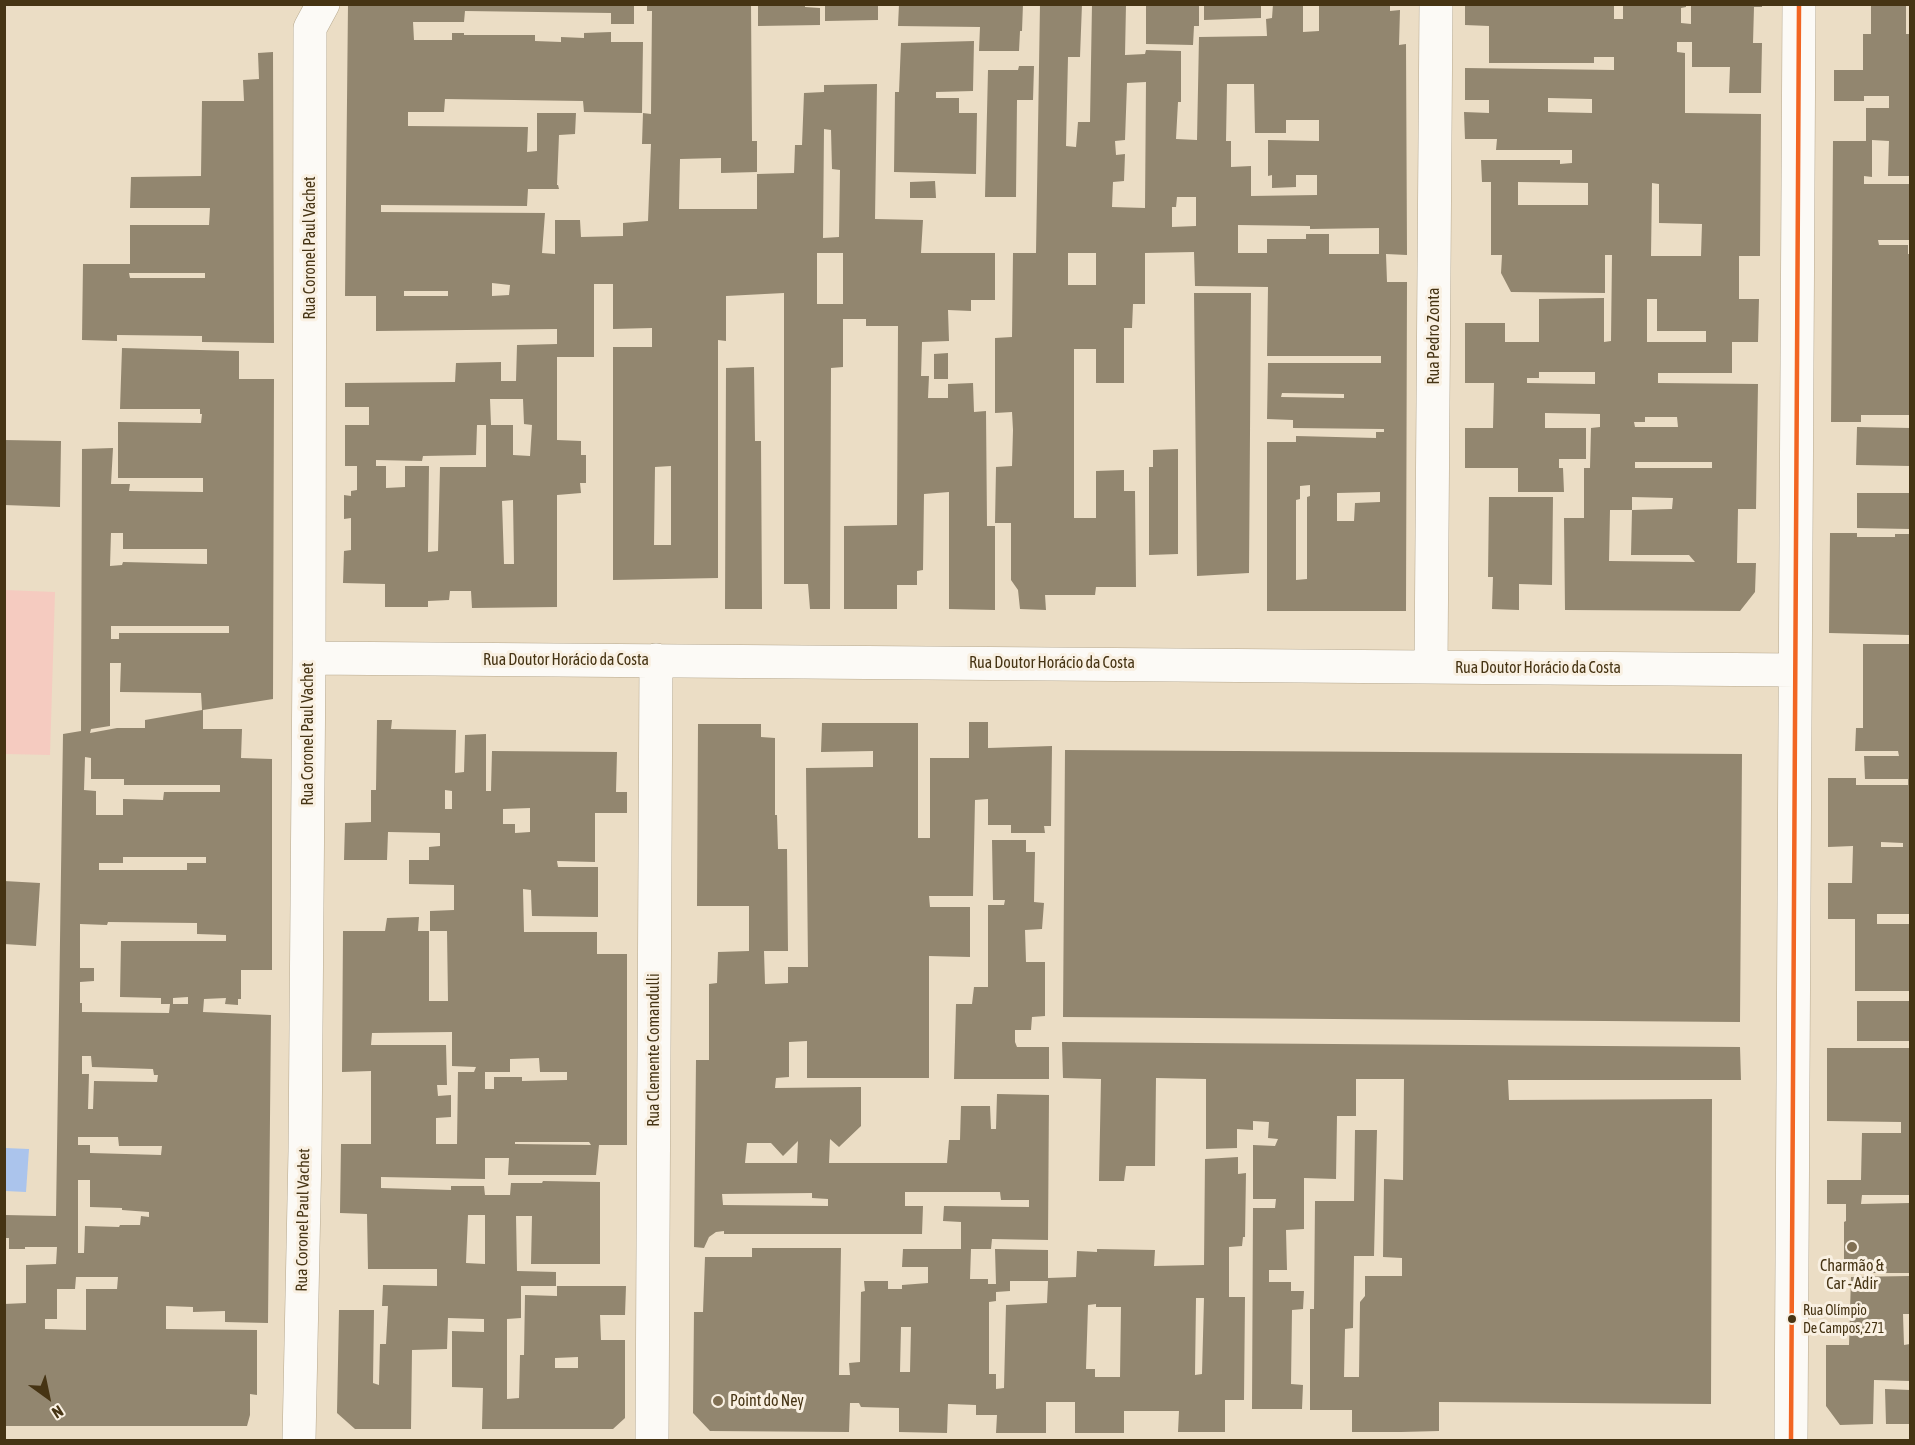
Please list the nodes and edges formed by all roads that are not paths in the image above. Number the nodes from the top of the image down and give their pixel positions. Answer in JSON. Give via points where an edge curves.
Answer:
{"nodes":[{"id":1,"x":1436,"y":4,"type":"edge"},
{"id":2,"x":1799,"y":4,"type":"edge"},
{"id":3,"x":317,"y":16,"type":"edge"},
{"id":4,"x":309,"y":658,"type":"junction"},
{"id":5,"x":656,"y":660,"type":"junction"},
{"id":6,"x":1431,"y":667,"type":"junction"},
{"id":7,"x":1795,"y":670,"type":"junction"},
{"id":8,"x":299,"y":1440,"type":"edge"},
{"id":9,"x":652,"y":1440,"type":"edge"},
{"id":10,"x":1791,"y":1440,"type":"edge"}],
"edges":[{"from":1,"to":6,"type":"street","name":"Rua Pedro Zonta"},
{"from":2,"to":7,"type":"street"},
{"from":3,"to":4,"type":"street","name":"Rua Coronel Paul Vachet"},
{"from":4,"to":5,"type":"street","name":"Rua Doutor Horácio da Costa"},
{"from":4,"to":8,"type":"street","name":"Rua Coronel Paul Vachet"},
{"from":5,"to":6,"type":"street","name":"Rua Doutor Horácio da Costa"},
{"from":5,"to":9,"type":"street","name":"Rua Clemente Comandulli"},
{"from":6,"to":7,"type":"street","name":"Rua Doutor Horácio da Costa"},
{"from":7,"to":10,"type":"street"}]}
